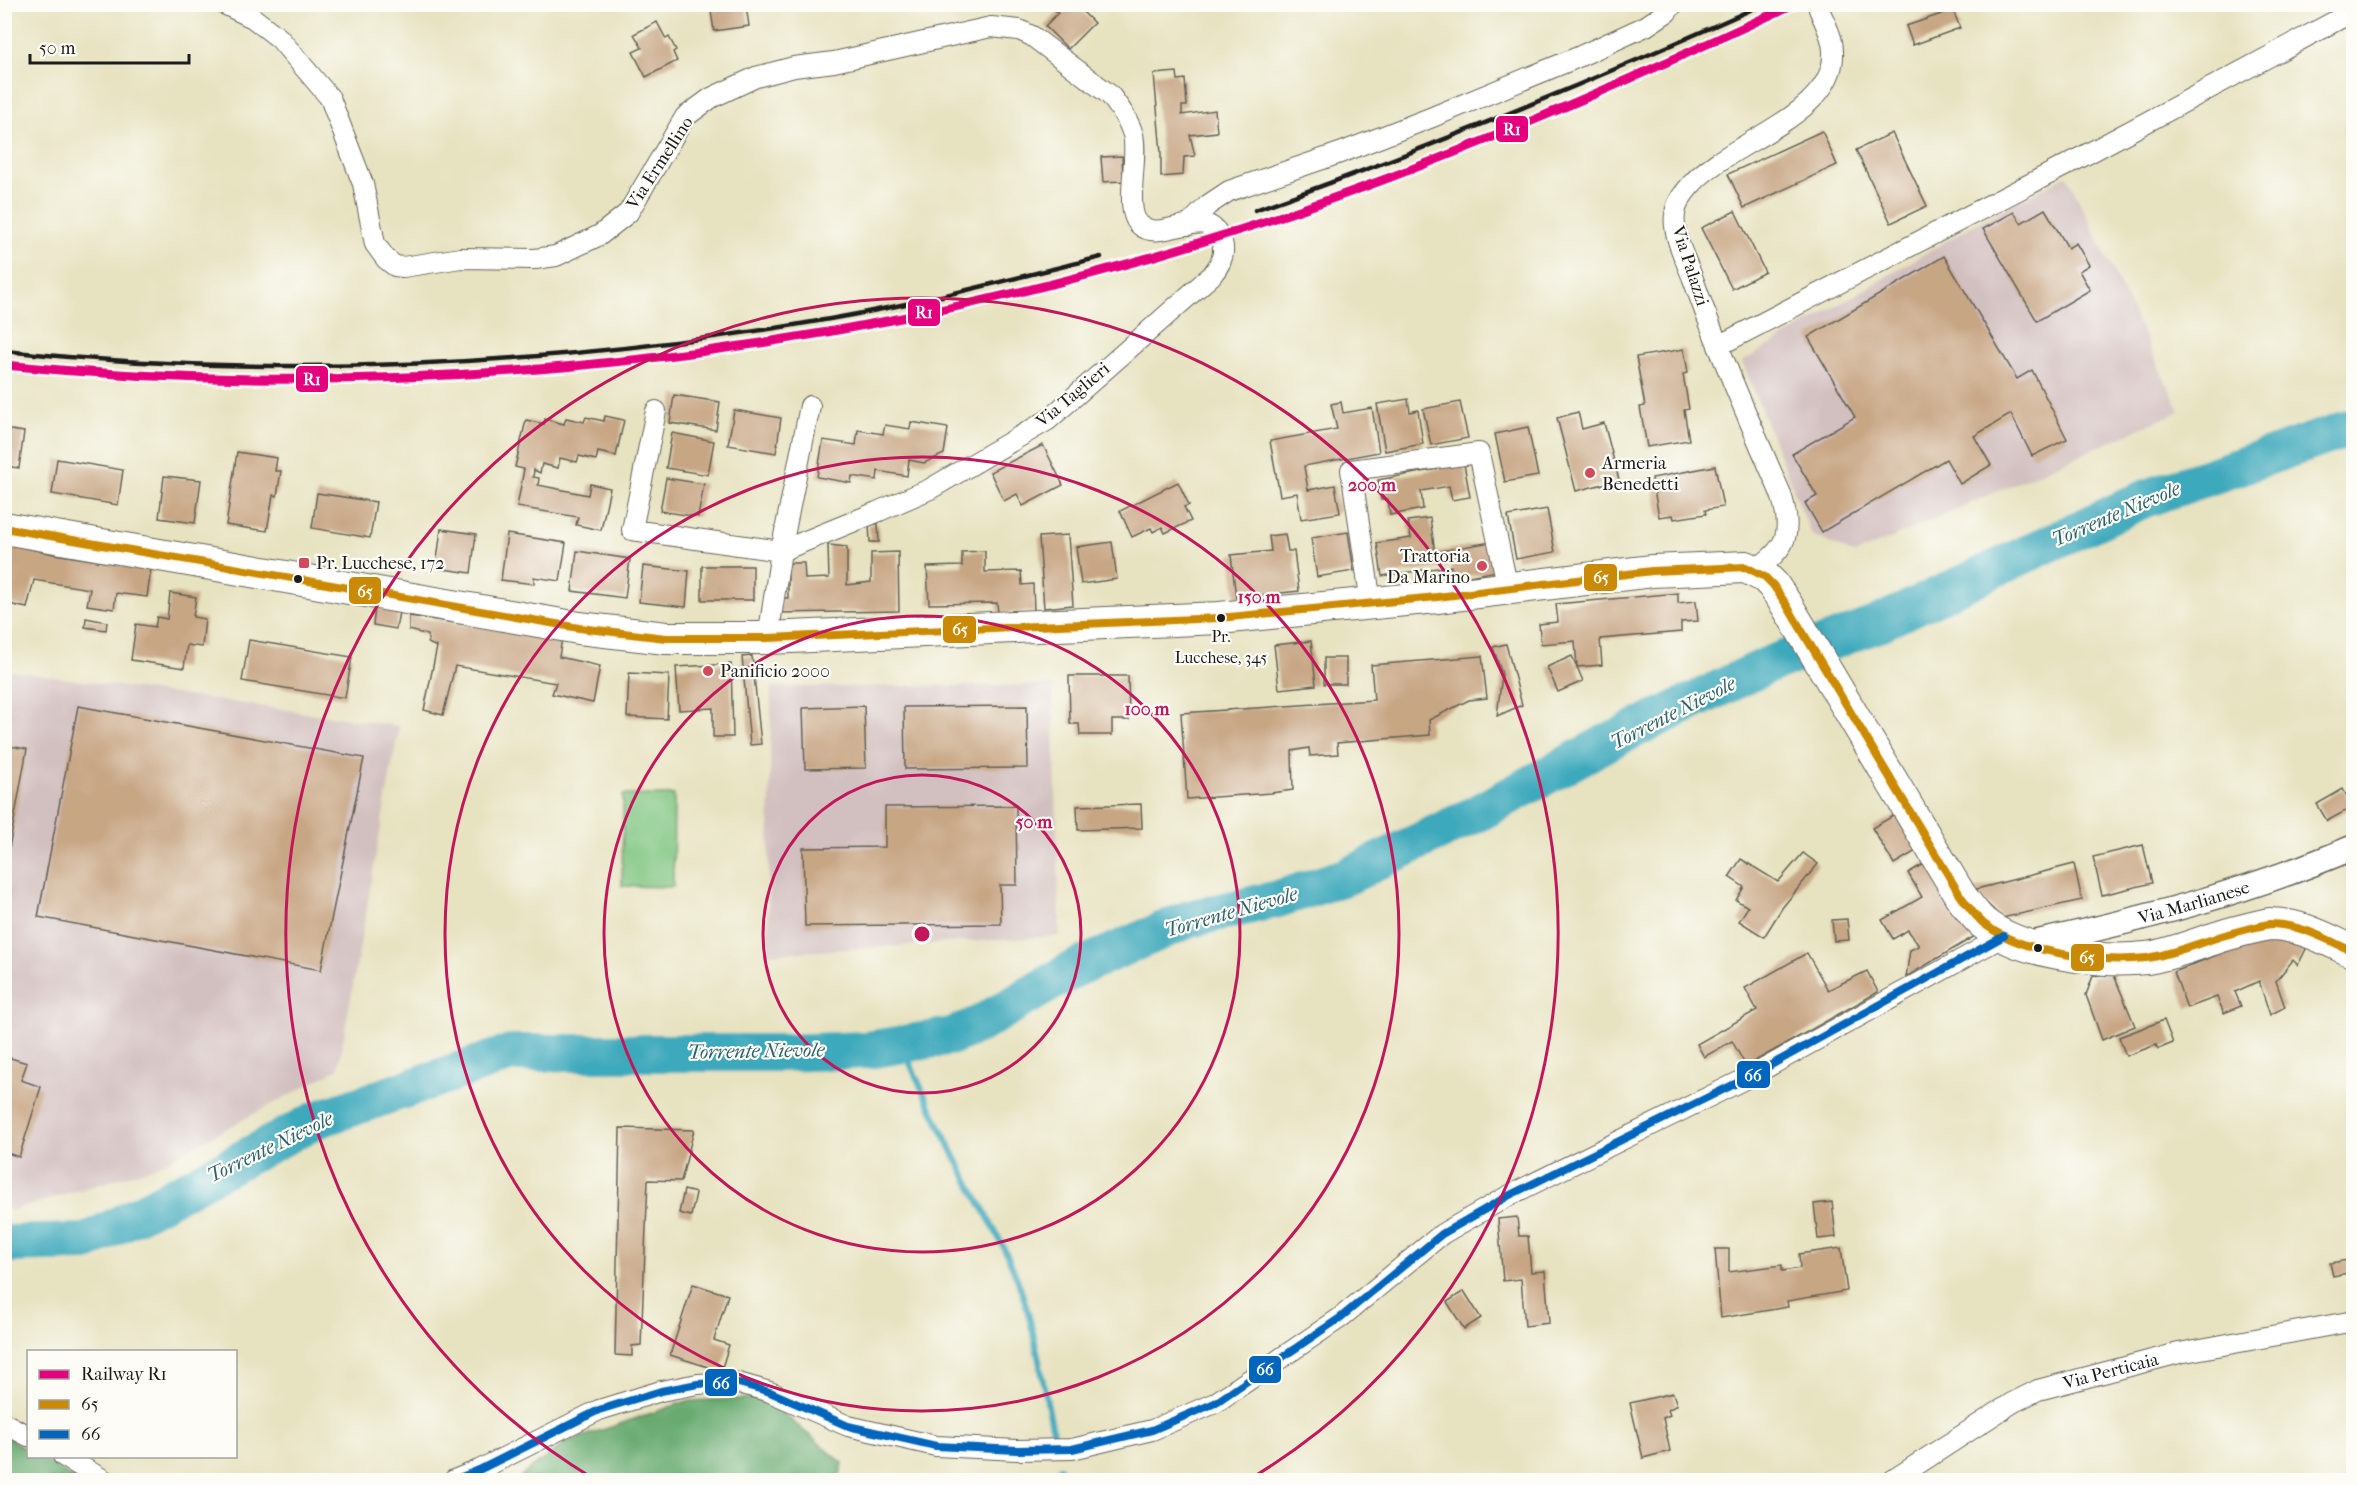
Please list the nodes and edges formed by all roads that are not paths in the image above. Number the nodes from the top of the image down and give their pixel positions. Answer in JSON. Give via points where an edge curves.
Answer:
{"nodes":[{"id":1,"x":224,"y":4,"type":"edge"},
{"id":2,"x":1673,"y":4,"type":"edge"},
{"id":3,"x":1819,"y":9,"type":"dead end"},
{"id":4,"x":2354,"y":10,"type":"edge"},
{"id":5,"x":1189,"y":225,"type":"junction"},
{"id":6,"x":1718,"y":346,"type":"junction"},
{"id":7,"x":810,"y":406,"type":"dead end"},
{"id":8,"x":656,"y":411,"type":"dead end"},
{"id":9,"x":4,"y":528,"type":"edge"},
{"id":10,"x":781,"y":551,"type":"junction"},
{"id":11,"x":1754,"y":570,"type":"junction"},
{"id":12,"x":1508,"y":589,"type":"junction"},
{"id":13,"x":1371,"y":603,"type":"junction"},
{"id":14,"x":768,"y":638,"type":"junction"},
{"id":15,"x":2354,"y":848,"type":"edge"},
{"id":16,"x":2017,"y":940,"type":"junction"},
{"id":17,"x":2354,"y":952,"type":"edge"},
{"id":18,"x":2354,"y":1321,"type":"edge"},
{"id":19,"x":4,"y":1423,"type":"edge"},
{"id":20,"x":27,"y":1435,"type":"edge"},
{"id":21,"x":66,"y":1458,"type":"edge"},
{"id":22,"x":104,"y":1480,"type":"edge"},
{"id":23,"x":454,"y":1480,"type":"edge"},
{"id":24,"x":1893,"y":1480,"type":"edge"}],
"edges":[{"from":1,"to":5,"type":"street","name":"Via Ermellino","via":[[253,18],[279,38],[330,98],[363,184],[375,244],[396,266],[461,258],[556,256],[600,236],[628,213],[685,117],[711,98],[756,77],[794,67],[992,27],[1032,36],[1110,95],[1128,122],[1135,146],[1132,210],[1139,225],[1153,230]]},
{"from":2,"to":5,"type":"street","via":[[1646,26],[1566,62],[1360,145],[1237,188],[1208,205]]},
{"from":3,"to":6,"type":"street","name":"Via Palazzi","via":[[1833,49],[1831,69],[1822,87],[1802,109],[1702,172],[1677,205],[1677,233]]},
{"from":4,"to":6,"type":"street"},
{"from":5,"to":10,"type":"street","name":"Via Taglieri","via":[[1202,223],[1218,234],[1223,251],[1218,268],[1048,420],[930,489]]},
{"from":6,"to":11,"type":"street","name":"Via Palazzi","via":[[1787,516],[1784,542],[1769,561]]},
{"from":7,"to":10,"type":"street"},
{"from":8,"to":10,"type":"street","via":[[632,530]]},
{"from":9,"to":14,"type":"main road","via":[[623,634]]},
{"from":10,"to":14,"type":"street"},
{"from":11,"to":12,"type":"main road","via":[[1746,567],[1652,572]]},
{"from":11,"to":16,"type":"main road","via":[[1773,585],[1786,604],[1971,911]]},
{"from":12,"to":13,"type":"main road"},
{"from":12,"to":13,"type":"street","via":[[1479,453],[1351,470]]},
{"from":13,"to":14,"type":"main road","via":[[1219,618]]},
{"from":15,"to":16,"type":"street","name":"Via Marlianese","via":[[2301,870],[2178,910]]},
{"from":16,"to":17,"type":"main road","via":[[2071,956],[2148,958],[2269,924],[2287,924]]},
{"from":16,"to":23,"type":"street","via":[[1508,1196],[1442,1234],[1340,1318],[1215,1403],[1152,1430],[1072,1449],[936,1446],[848,1425],[770,1392],[735,1382],[698,1384],[599,1410]]},
{"from":18,"to":24,"type":"street","name":"Via Perticaia","via":[[2179,1353],[2037,1390]]},
{"from":19,"to":20,"type":"street"},
{"from":21,"to":22,"type":"street"}]}
